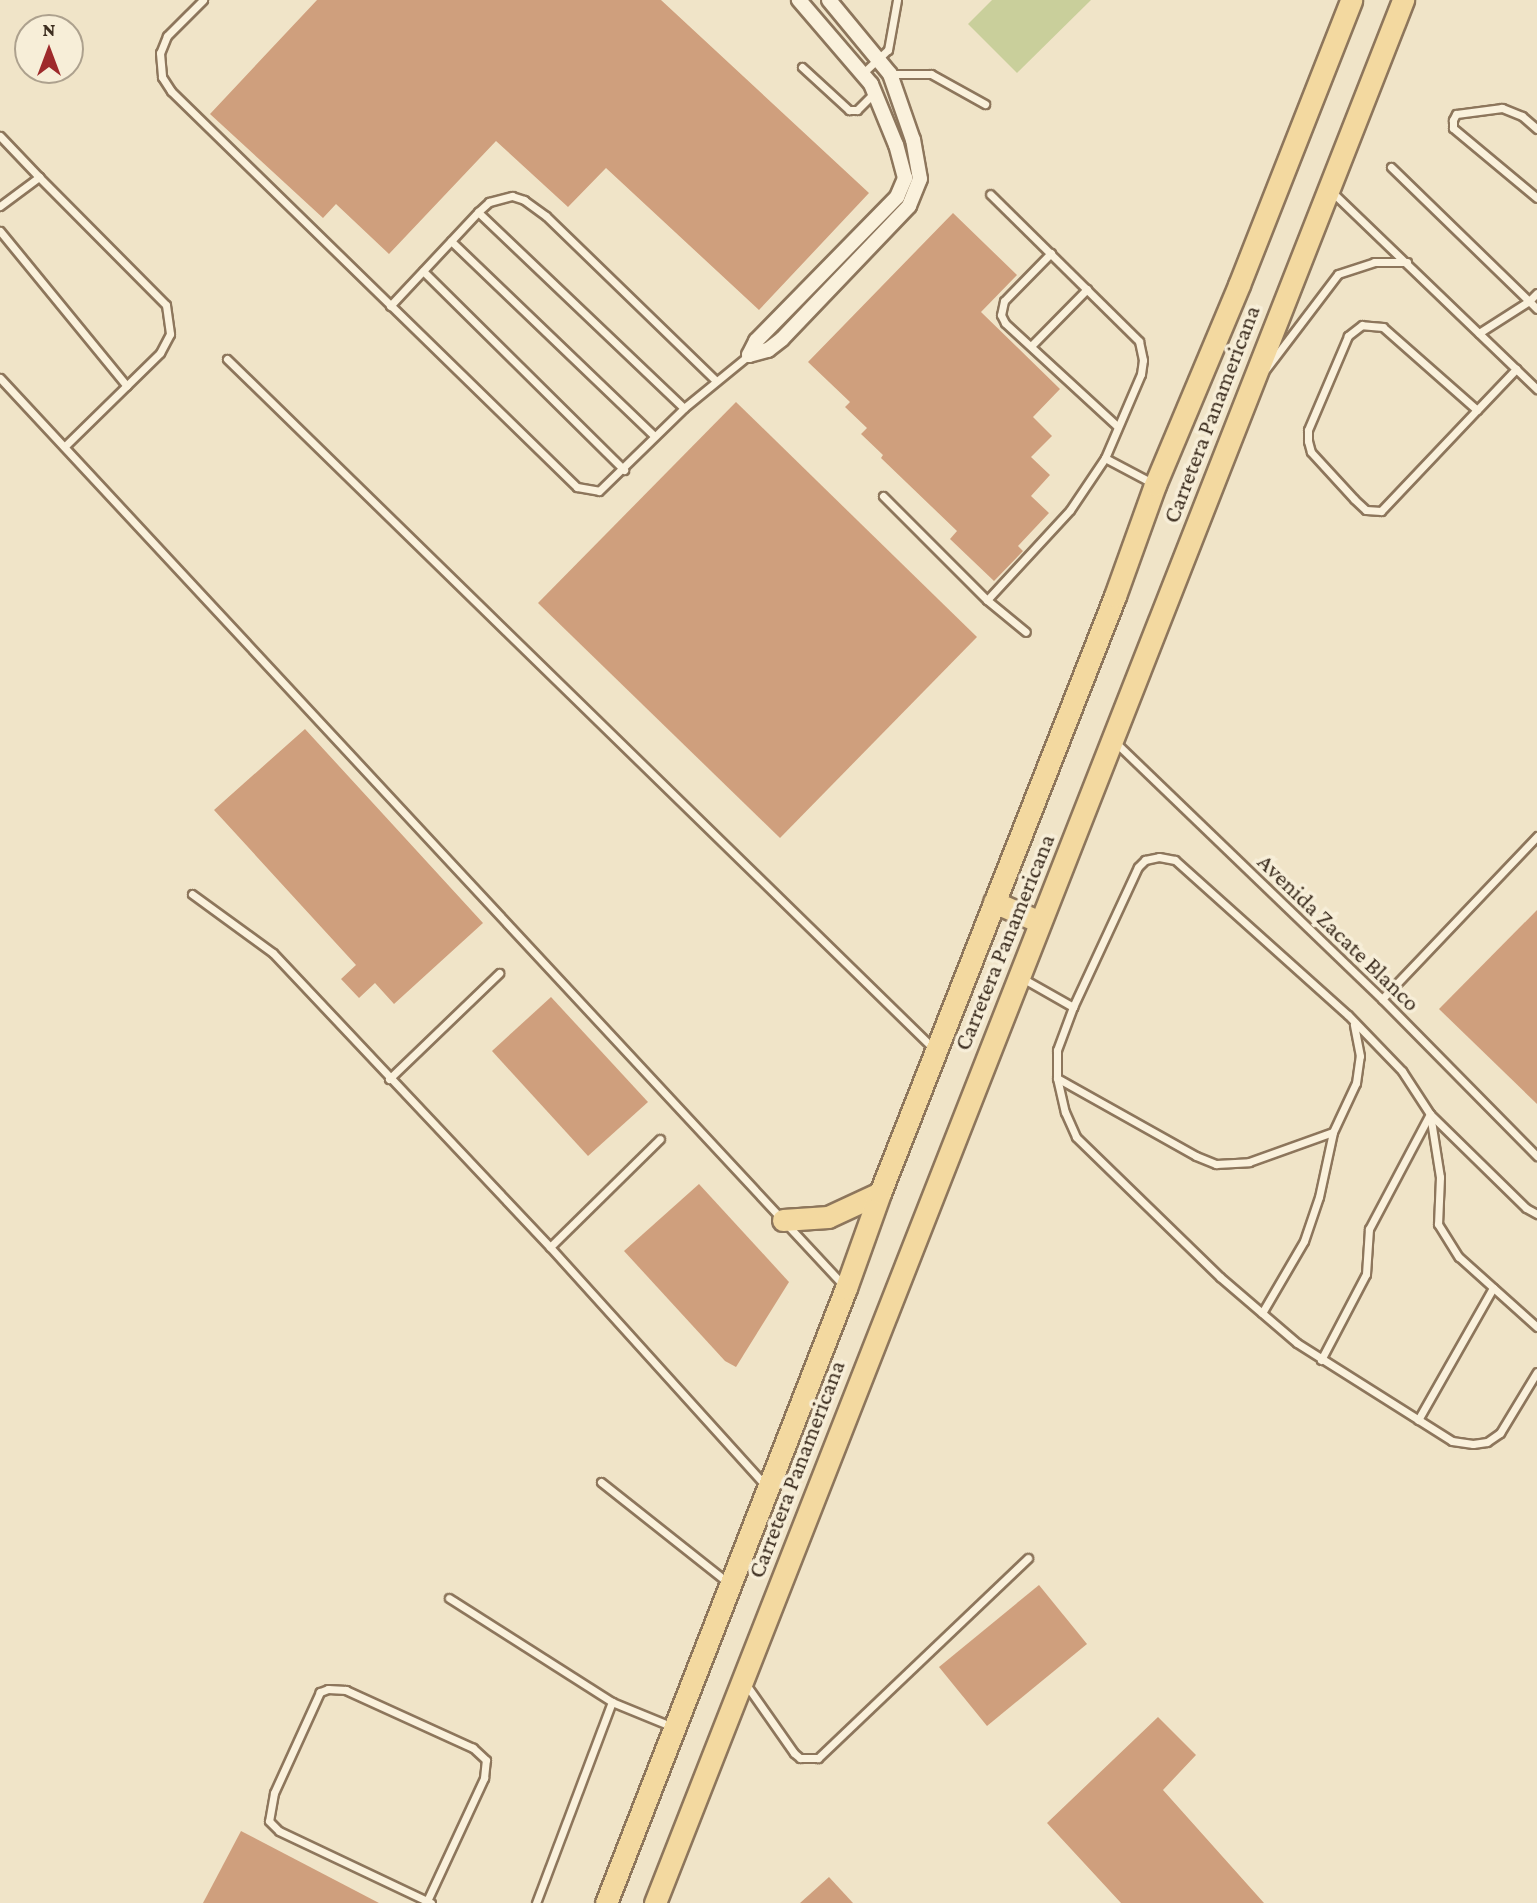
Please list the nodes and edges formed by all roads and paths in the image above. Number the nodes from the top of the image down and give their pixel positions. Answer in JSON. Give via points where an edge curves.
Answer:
{"nodes":[{"id":1,"x":202,"y":0,"type":"edge"},
{"id":2,"x":799,"y":0,"type":"edge"},
{"id":3,"x":829,"y":0,"type":"edge"},
{"id":4,"x":897,"y":0,"type":"edge"},
{"id":5,"x":1351,"y":0,"type":"edge"},
{"id":6,"x":1403,"y":0,"type":"edge"},
{"id":7,"x":881,"y":60,"type":"junction"},
{"id":8,"x":802,"y":67,"type":"dead end"},
{"id":9,"x":863,"y":73,"type":"junction"},
{"id":10,"x":890,"y":74,"type":"junction"},
{"id":11,"x":875,"y":93,"type":"junction"},
{"id":12,"x":985,"y":104,"type":"dead end"},
{"id":13,"x":1537,"y":130,"type":"edge"},
{"id":14,"x":0,"y":136,"type":"edge"},
{"id":15,"x":1391,"y":167,"type":"dead end"},
{"id":16,"x":39,"y":177,"type":"junction"},
{"id":17,"x":1328,"y":188,"type":"junction"},
{"id":18,"x":990,"y":194,"type":"dead end"},
{"id":19,"x":1537,"y":198,"type":"edge"},
{"id":20,"x":0,"y":206,"type":"edge"},
{"id":21,"x":478,"y":212,"type":"junction"},
{"id":22,"x":0,"y":231,"type":"edge"},
{"id":23,"x":451,"y":241,"type":"junction"},
{"id":24,"x":1051,"y":253,"type":"junction"},
{"id":25,"x":1407,"y":262,"type":"junction"},
{"id":26,"x":423,"y":271,"type":"junction"},
{"id":27,"x":1087,"y":289,"type":"junction"},
{"id":28,"x":1537,"y":293,"type":"edge"},
{"id":29,"x":1529,"y":301,"type":"junction"},
{"id":30,"x":390,"y":306,"type":"junction"},
{"id":31,"x":1537,"y":309,"type":"edge"},
{"id":32,"x":1479,"y":333,"type":"junction"},
{"id":33,"x":1031,"y":346,"type":"junction"},
{"id":34,"x":750,"y":355,"type":"junction"},
{"id":35,"x":227,"y":359,"type":"dead end"},
{"id":36,"x":1516,"y":369,"type":"junction"},
{"id":37,"x":0,"y":378,"type":"edge"},
{"id":38,"x":716,"y":381,"type":"junction"},
{"id":39,"x":127,"y":386,"type":"junction"},
{"id":40,"x":1537,"y":388,"type":"edge"},
{"id":41,"x":1249,"y":392,"type":"junction"},
{"id":42,"x":684,"y":408,"type":"junction"},
{"id":43,"x":1477,"y":410,"type":"junction"},
{"id":44,"x":1117,"y":426,"type":"junction"},
{"id":45,"x":654,"y":436,"type":"junction"},
{"id":46,"x":64,"y":447,"type":"junction"},
{"id":47,"x":1105,"y":458,"type":"junction"},
{"id":48,"x":624,"y":470,"type":"junction"},
{"id":49,"x":1155,"y":485,"type":"junction"},
{"id":50,"x":883,"y":496,"type":"dead end"},
{"id":51,"x":987,"y":600,"type":"junction"},
{"id":52,"x":1026,"y":632,"type":"dead end"},
{"id":53,"x":1112,"y":739,"type":"junction"},
{"id":54,"x":1537,"y":836,"type":"edge"},
{"id":55,"x":192,"y":894,"type":"dead end"},
{"id":56,"x":994,"y":902,"type":"junction"},
{"id":57,"x":1040,"y":922,"type":"junction"},
{"id":58,"x":499,"y":973,"type":"dead end"},
{"id":59,"x":1019,"y":976,"type":"junction"},
{"id":60,"x":1382,"y":999,"type":"junction"},
{"id":61,"x":1073,"y":1007,"type":"junction"},
{"id":62,"x":1349,"y":1015,"type":"junction"},
{"id":63,"x":936,"y":1051,"type":"junction"},
{"id":64,"x":1057,"y":1078,"type":"junction"},
{"id":65,"x":389,"y":1079,"type":"junction"},
{"id":66,"x":1430,"y":1114,"type":"junction"},
{"id":67,"x":1333,"y":1132,"type":"junction"},
{"id":68,"x":660,"y":1139,"type":"dead end"},
{"id":69,"x":1537,"y":1156,"type":"edge"},
{"id":70,"x":880,"y":1193,"type":"junction"},
{"id":71,"x":1537,"y":1214,"type":"edge"},
{"id":72,"x":783,"y":1220,"type":"junction"},
{"id":73,"x":550,"y":1247,"type":"junction"},
{"id":74,"x":846,"y":1288,"type":"junction"},
{"id":75,"x":1493,"y":1288,"type":"junction"},
{"id":76,"x":1262,"y":1313,"type":"junction"},
{"id":77,"x":1537,"y":1327,"type":"edge"},
{"id":78,"x":1321,"y":1360,"type":"junction"},
{"id":79,"x":1537,"y":1371,"type":"edge"},
{"id":80,"x":1418,"y":1420,"type":"junction"},
{"id":81,"x":601,"y":1482,"type":"dead end"},
{"id":82,"x":768,"y":1488,"type":"junction"},
{"id":83,"x":1028,"y":1558,"type":"dead end"},
{"id":84,"x":730,"y":1584,"type":"junction"},
{"id":85,"x":449,"y":1598,"type":"dead end"},
{"id":86,"x":743,"y":1679,"type":"junction"},
{"id":87,"x":612,"y":1702,"type":"junction"},
{"id":88,"x":674,"y":1727,"type":"junction"},
{"id":89,"x":429,"y":1902,"type":"edge"},
{"id":90,"x":536,"y":1903,"type":"edge"},
{"id":91,"x":606,"y":1903,"type":"edge"},
{"id":92,"x":656,"y":1903,"type":"edge"}],
"edges":[{"from":1,"to":30,"type":"lane","via":[[167,36],[160,53],[162,77]]},
{"from":2,"to":9,"type":"street"},
{"from":3,"to":7,"type":"street"},
{"from":4,"to":7,"type":"lane","via":[[892,40]]},
{"from":5,"to":49,"type":"main road","name":"Carretera Panamericana"},
{"from":6,"to":17,"type":"main road","name":"Carretera Panamericana"},
{"from":7,"to":9,"type":"lane"},
{"from":7,"to":10,"type":"street"},
{"from":8,"to":11,"type":"lane","via":[[849,110],[857,110]]},
{"from":9,"to":11,"type":"street"},
{"from":10,"to":12,"type":"lane","via":[[931,74]]},
{"from":10,"to":34,"type":"street","via":[[919,166],[916,194],[782,338],[768,350]]},
{"from":11,"to":34,"type":"street","via":[[905,169],[903,188],[756,341]]},
{"from":13,"to":19,"type":"lane","via":[[1522,116],[1502,108],[1456,114],[1452,120],[1453,128]]},
{"from":14,"to":16,"type":"lane"},
{"from":15,"to":29,"type":"lane"},
{"from":16,"to":20,"type":"lane"},
{"from":16,"to":39,"type":"lane","via":[[166,305],[170,334],[160,354]]},
{"from":17,"to":25,"type":"lane"},
{"from":17,"to":41,"type":"main road","name":"Carretera Panamericana"},
{"from":18,"to":24,"type":"lane"},
{"from":21,"to":23,"type":"lane"},
{"from":21,"to":38,"type":"lane","via":[[498,198],[524,200]]},
{"from":21,"to":42,"type":"lane"},
{"from":22,"to":39,"type":"lane"},
{"from":23,"to":26,"type":"lane"},
{"from":23,"to":45,"type":"lane"},
{"from":24,"to":27,"type":"lane"},
{"from":24,"to":33,"type":"lane","via":[[1001,308],[1005,323]]},
{"from":25,"to":32,"type":"lane"},
{"from":25,"to":41,"type":"lane","via":[[1374,262],[1338,274]]},
{"from":26,"to":30,"type":"lane"},
{"from":26,"to":48,"type":"lane"},
{"from":27,"to":33,"type":"lane"},
{"from":27,"to":44,"type":"lane","via":[[1139,341],[1143,351],[1141,374]]},
{"from":28,"to":29,"type":"lane"},
{"from":29,"to":31,"type":"lane"},
{"from":29,"to":32,"type":"lane"},
{"from":30,"to":48,"type":"lane","via":[[577,487],[599,491]]},
{"from":32,"to":36,"type":"lane"},
{"from":33,"to":44,"type":"lane"},
{"from":34,"to":38,"type":"lane"},
{"from":35,"to":63,"type":"lane"},
{"from":36,"to":40,"type":"lane"},
{"from":36,"to":43,"type":"lane"},
{"from":37,"to":46,"type":"lane"},
{"from":38,"to":42,"type":"lane"},
{"from":39,"to":46,"type":"lane"},
{"from":41,"to":53,"type":"main road","name":"Carretera Panamericana"},
{"from":42,"to":45,"type":"lane"},
{"from":43,"to":43,"type":"lane","via":[[1381,511],[1367,510],[1354,499],[1311,452],[1308,441],[1308,430],[1348,336],[1363,325],[1383,327]]},
{"from":44,"to":47,"type":"lane"},
{"from":45,"to":48,"type":"lane"},
{"from":46,"to":72,"type":"lane"},
{"from":47,"to":49,"type":"lane"},
{"from":47,"to":51,"type":"lane","via":[[1070,510]]},
{"from":49,"to":56,"type":"main road","name":"Carretera Panamericana"},
{"from":50,"to":51,"type":"lane"},
{"from":51,"to":52,"type":"lane"},
{"from":53,"to":57,"type":"main road","name":"Carretera Panamericana"},
{"from":53,"to":60,"type":"lane","name":"Avenida Zacate Blanco"},
{"from":54,"to":60,"type":"lane"},
{"from":55,"to":65,"type":"lane","via":[[272,953]]},
{"from":56,"to":57,"type":"main road"},
{"from":56,"to":63,"type":"main road","name":"Carretera Panamericana"},
{"from":57,"to":59,"type":"main road","name":"Carretera Panamericana"},
{"from":58,"to":65,"type":"lane"},
{"from":59,"to":61,"type":"lane"},
{"from":59,"to":86,"type":"main road","name":"Carretera Panamericana"},
{"from":60,"to":69,"type":"lane","name":"Avenida Zacate Blanco"},
{"from":61,"to":62,"type":"lane","via":[[1138,867],[1158,857],[1175,860]]},
{"from":61,"to":64,"type":"lane","via":[[1058,1050]]},
{"from":62,"to":66,"type":"lane","via":[[1402,1071]]},
{"from":62,"to":67,"type":"lane","via":[[1360,1056],[1356,1083]]},
{"from":63,"to":70,"type":"main road","name":"Carretera Panamericana"},
{"from":64,"to":67,"type":"lane","via":[[1216,1164],[1249,1162]]},
{"from":64,"to":76,"type":"lane","via":[[1076,1137]]},
{"from":65,"to":73,"type":"lane"},
{"from":66,"to":71,"type":"lane"},
{"from":66,"to":75,"type":"lane","via":[[1440,1177],[1438,1224],[1459,1257]]},
{"from":66,"to":78,"type":"lane","via":[[1369,1229],[1367,1274]]},
{"from":67,"to":76,"type":"lane","via":[[1304,1241]]},
{"from":68,"to":73,"type":"lane"},
{"from":70,"to":72,"type":"main road","via":[[828,1217]]},
{"from":70,"to":74,"type":"main road","name":"Carretera Panamericana"},
{"from":72,"to":74,"type":"lane"},
{"from":73,"to":82,"type":"lane"},
{"from":74,"to":82,"type":"main road","name":"Carretera Panamericana"},
{"from":75,"to":77,"type":"lane"},
{"from":75,"to":80,"type":"lane"},
{"from":76,"to":78,"type":"lane"},
{"from":78,"to":80,"type":"lane"},
{"from":79,"to":80,"type":"lane","via":[[1500,1433],[1487,1442],[1452,1441]]},
{"from":81,"to":84,"type":"lane"},
{"from":82,"to":84,"type":"main road","name":"Carretera Panamericana"},
{"from":83,"to":86,"type":"lane","via":[[818,1758],[800,1758],[794,1753]]},
{"from":84,"to":88,"type":"main road","name":"Carretera Panamericana"},
{"from":85,"to":87,"type":"lane"},
{"from":86,"to":92,"type":"main road","name":"Carretera Panamericana"},
{"from":87,"to":88,"type":"lane"},
{"from":87,"to":90,"type":"lane"},
{"from":88,"to":91,"type":"main road","name":"Carretera Panamericana"},
{"from":89,"to":89,"type":"lane","via":[[279,1831],[269,1821],[271,1800],[320,1692],[338,1688],[357,1694],[473,1748],[486,1760],[484,1778]]}]}
